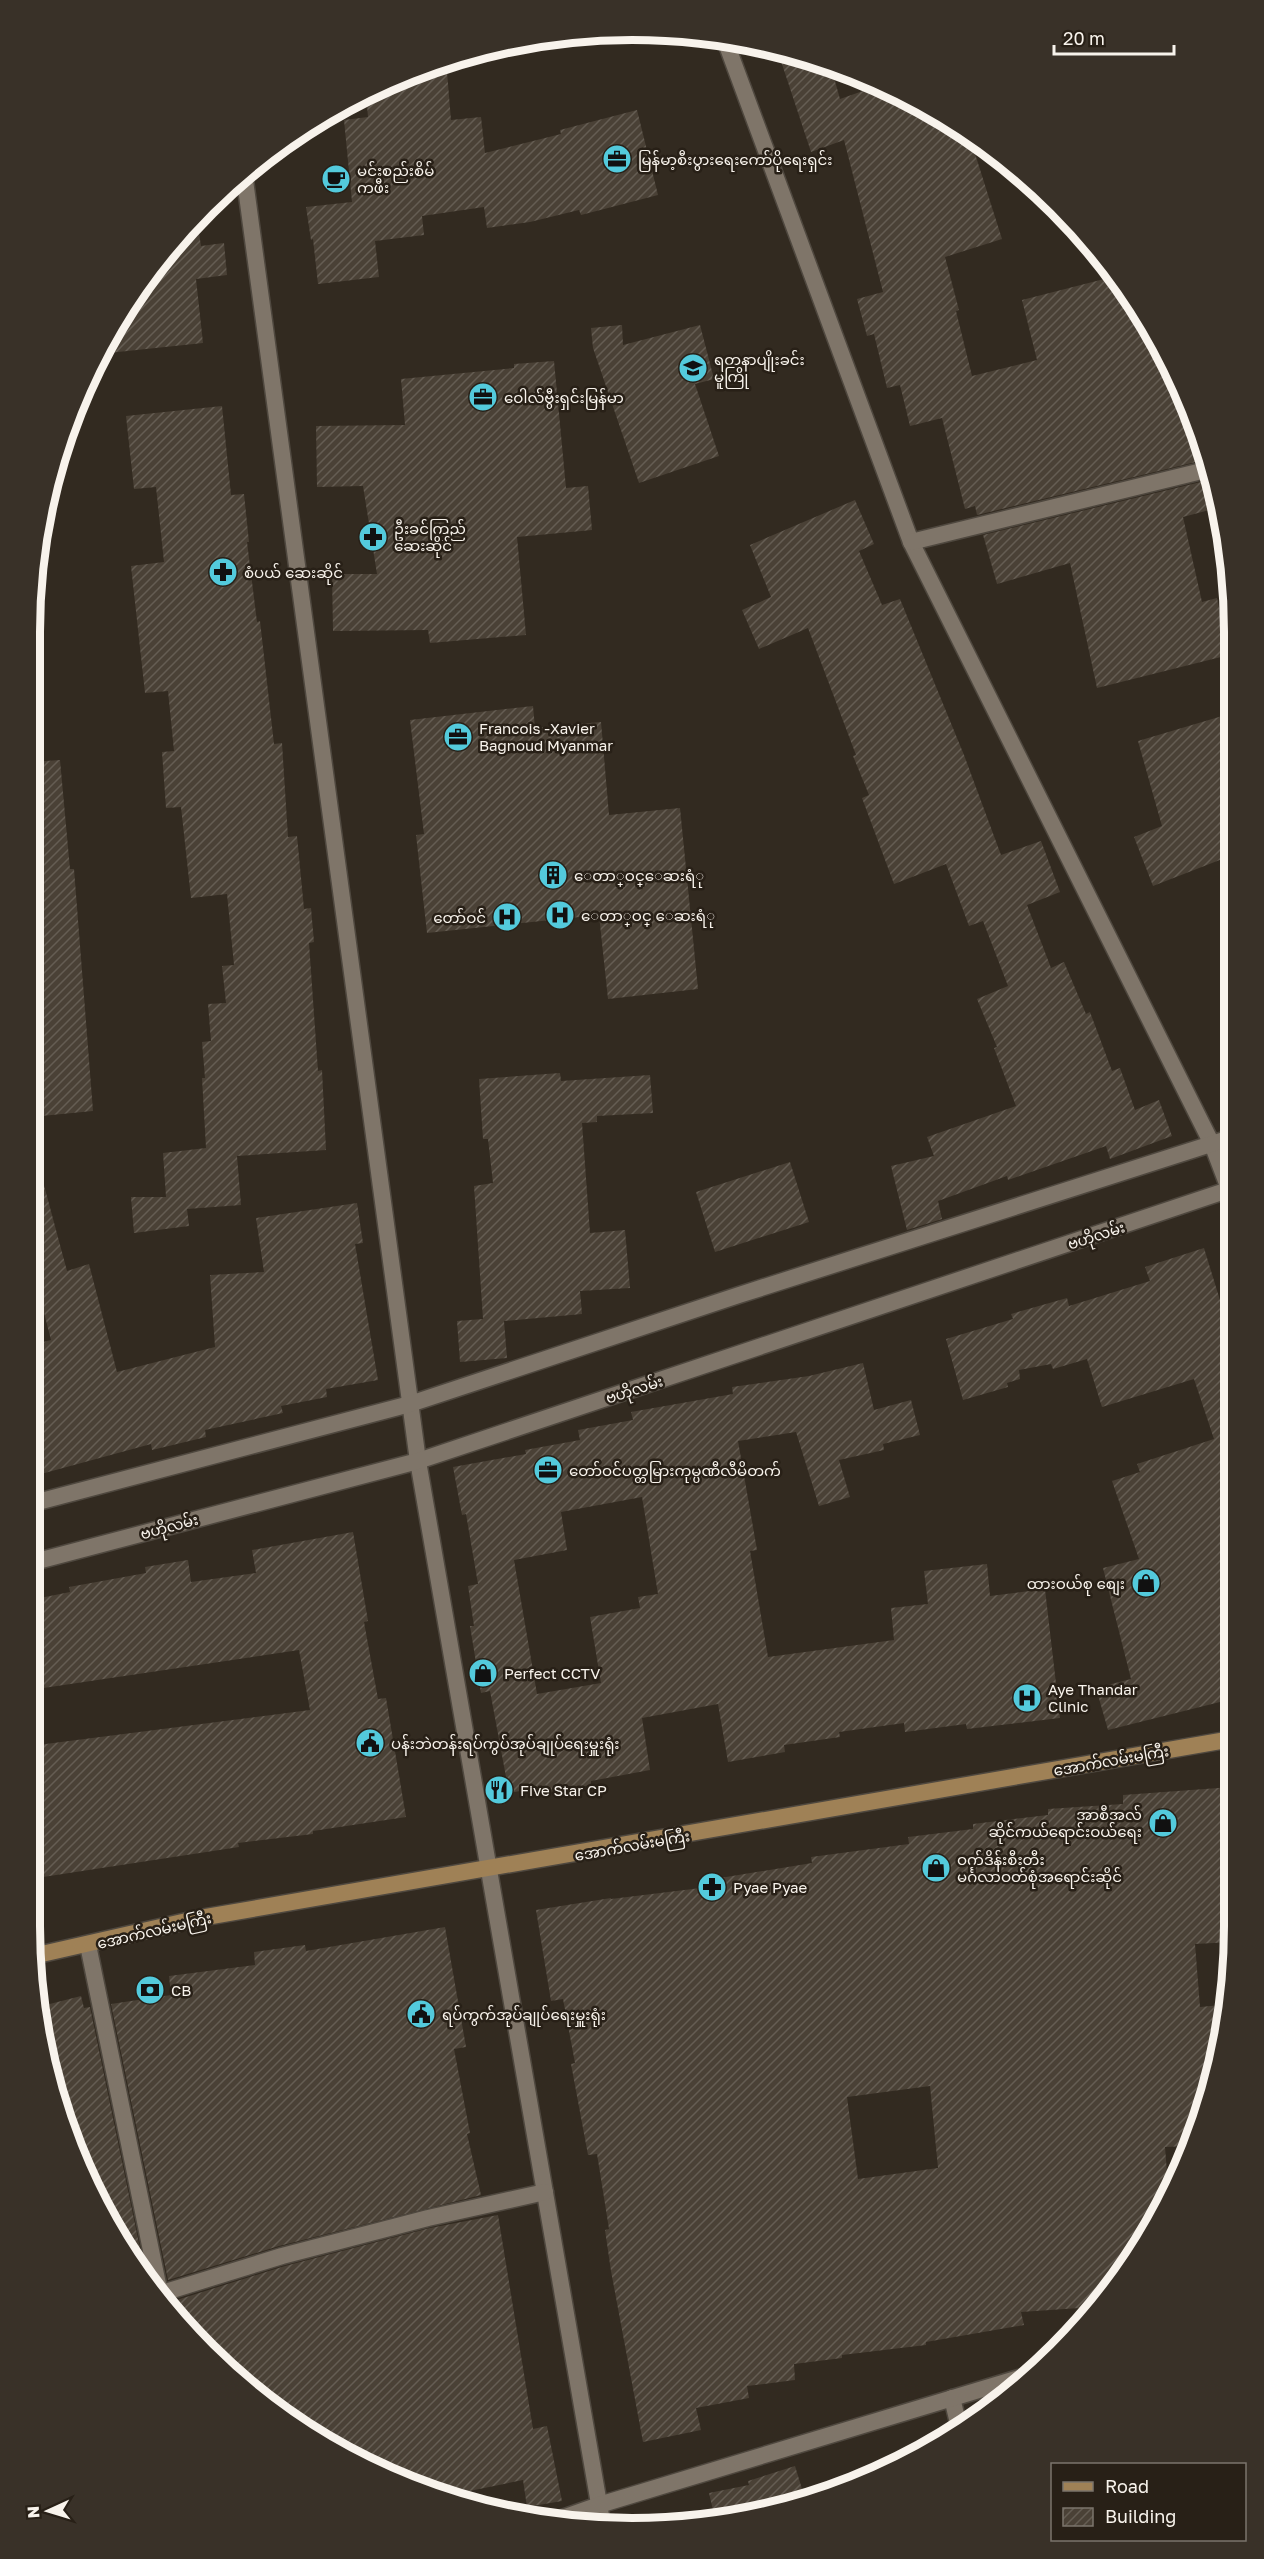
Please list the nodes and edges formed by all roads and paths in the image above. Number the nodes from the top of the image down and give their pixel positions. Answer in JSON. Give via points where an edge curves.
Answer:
{"nodes":[{"id":1,"x":728,"y":49,"type":"edge"},
{"id":2,"x":246,"y":184,"type":"edge"},
{"id":3,"x":1201,"y":471,"type":"edge"},
{"id":4,"x":911,"y":542,"type":"junction"},
{"id":5,"x":1224,"y":1140,"type":"edge"},
{"id":6,"x":1212,"y":1144,"type":"junction"},
{"id":7,"x":1224,"y":1175,"type":"edge"},
{"id":8,"x":1224,"y":1192,"type":"edge"},
{"id":9,"x":410,"y":1404,"type":"junction"},
{"id":10,"x":418,"y":1461,"type":"junction"},
{"id":11,"x":40,"y":1501,"type":"edge"},
{"id":12,"x":40,"y":1560,"type":"edge"},
{"id":13,"x":1224,"y":1740,"type":"edge"},
{"id":14,"x":490,"y":1870,"type":"junction"},
{"id":15,"x":88,"y":1945,"type":"junction"},
{"id":16,"x":41,"y":1954,"type":"edge"},
{"id":17,"x":545,"y":2192,"type":"junction"},
{"id":18,"x":155,"y":2276,"type":"edge"},
{"id":19,"x":168,"y":2294,"type":"edge"},
{"id":20,"x":1012,"y":2380,"type":"edge"},
{"id":21,"x":952,"y":2398,"type":"junction"},
{"id":22,"x":958,"y":2421,"type":"edge"},
{"id":23,"x":599,"y":2505,"type":"junction"},
{"id":24,"x":572,"y":2515,"type":"edge"},
{"id":25,"x":601,"y":2517,"type":"edge"}],
"edges":[{"from":1,"to":4,"type":"street"},
{"from":2,"to":9,"type":"street"},
{"from":3,"to":4,"type":"street"},
{"from":4,"to":6,"type":"street"},
{"from":5,"to":6,"type":"street"},
{"from":6,"to":7,"type":"street"},
{"from":6,"to":9,"type":"street"},
{"from":8,"to":10,"type":"street","name":"ဗဟိုလမ်း"},
{"from":9,"to":10,"type":"street"},
{"from":9,"to":11,"type":"street"},
{"from":10,"to":12,"type":"street","name":"ဗဟိုလမ်း"},
{"from":10,"to":14,"type":"street"},
{"from":13,"to":14,"type":"main road","name":"အောက်လမ်းမကြီး"},
{"from":14,"to":15,"type":"main road","name":"အောက်လမ်းမကြီး","via":[[200,1918]]},
{"from":14,"to":17,"type":"street"},
{"from":15,"to":16,"type":"main road","name":"အောက်လမ်းမကြီး"},
{"from":15,"to":18,"type":"street"},
{"from":17,"to":19,"type":"street","via":[[282,2256]]},
{"from":17,"to":23,"type":"street"},
{"from":20,"to":21,"type":"street"},
{"from":21,"to":22,"type":"street"},
{"from":21,"to":23,"type":"street"},
{"from":23,"to":24,"type":"street"},
{"from":23,"to":25,"type":"street"}]}
